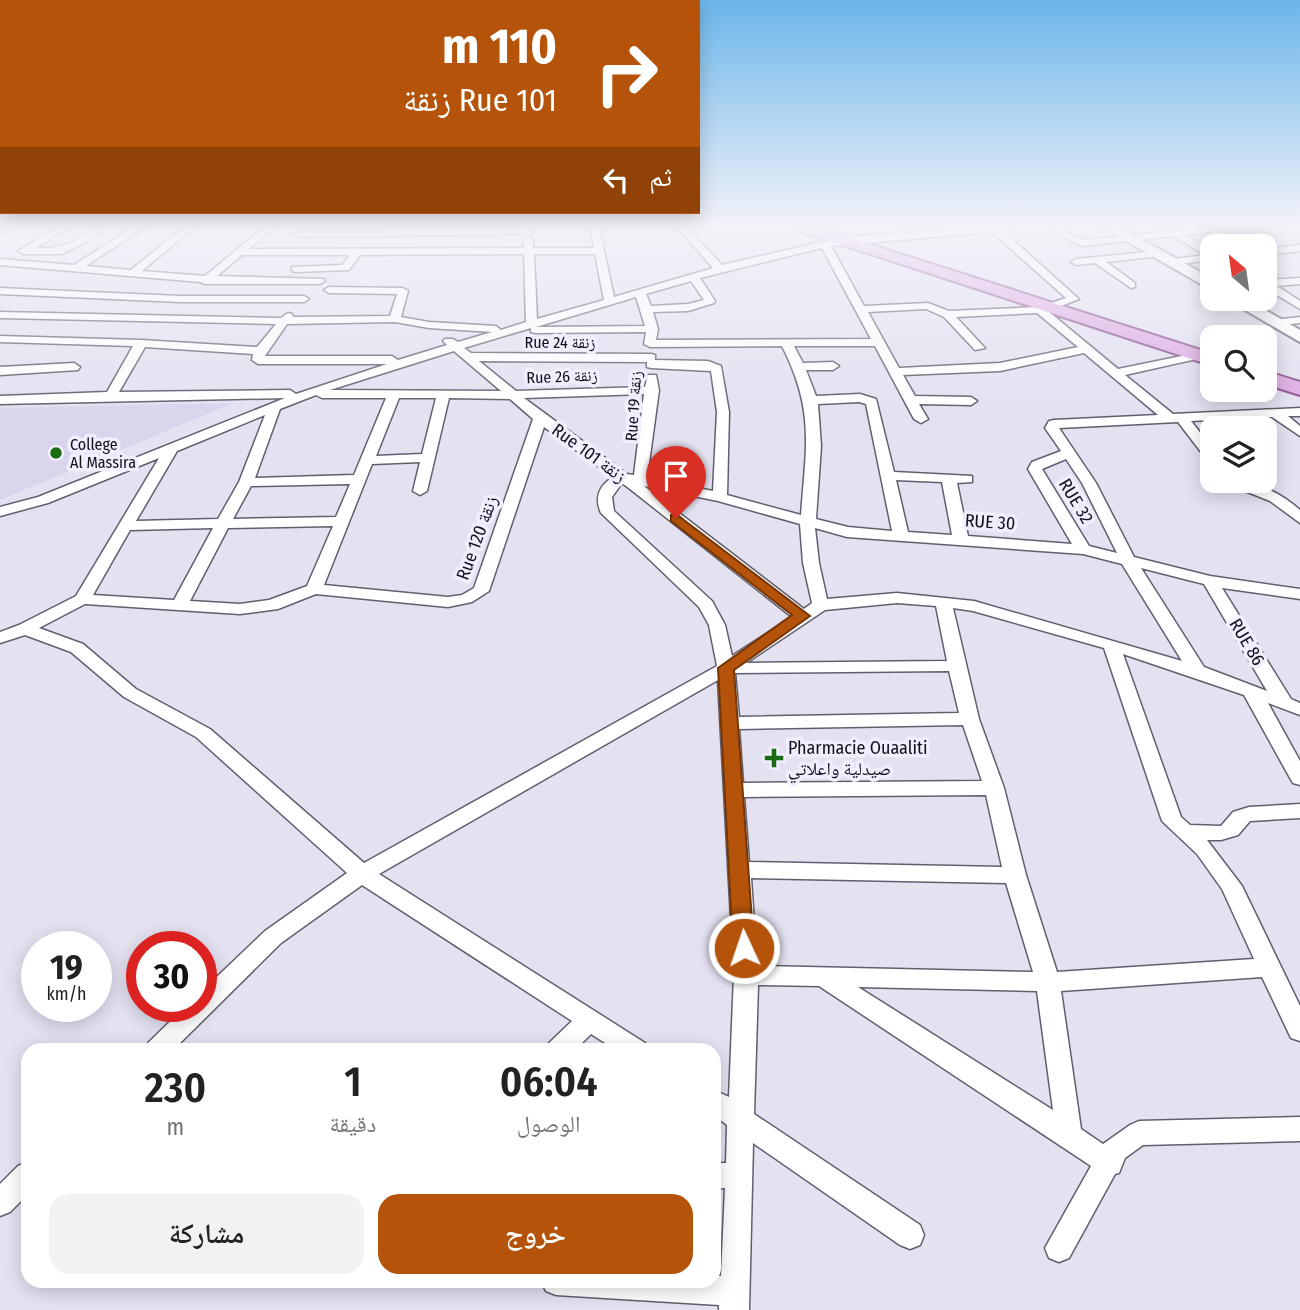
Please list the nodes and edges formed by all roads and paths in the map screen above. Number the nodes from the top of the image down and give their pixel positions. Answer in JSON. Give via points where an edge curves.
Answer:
{"nodes":[{"id":1,"x":195,"y":288,"type":"edge"},
{"id":2,"x":314,"y":288,"type":"edge"},
{"id":3,"x":530,"y":288,"type":"edge"},
{"id":4,"x":608,"y":288,"type":"edge"},
{"id":5,"x":656,"y":288,"type":"edge"},
{"id":6,"x":701,"y":288,"type":"edge"},
{"id":7,"x":849,"y":288,"type":"edge"},
{"id":8,"x":986,"y":288,"type":"edge"},
{"id":9,"x":1062,"y":288,"type":"edge"},
{"id":10,"x":329,"y":290,"type":"dead end"},
{"id":11,"x":0,"y":291,"type":"edge"},
{"id":12,"x":1278,"y":292,"type":"edge"},
{"id":13,"x":640,"y":293,"type":"junction"},
{"id":14,"x":180,"y":299,"type":"junction"},
{"id":15,"x":304,"y":299,"type":"junction"},
{"id":16,"x":610,"y":302,"type":"junction"},
{"id":17,"x":1300,"y":306,"type":"edge"},
{"id":18,"x":1045,"y":308,"type":"junction"},
{"id":19,"x":648,"y":309,"type":"junction"},
{"id":20,"x":861,"y":309,"type":"junction"},
{"id":21,"x":1256,"y":312,"type":"edge"},
{"id":22,"x":16,"y":314,"type":"junction"},
{"id":23,"x":948,"y":314,"type":"junction"},
{"id":24,"x":0,"y":315,"type":"edge"},
{"id":25,"x":153,"y":319,"type":"junction"},
{"id":26,"x":395,"y":320,"type":"junction"},
{"id":27,"x":1300,"y":320,"type":"edge"},
{"id":28,"x":282,"y":321,"type":"junction"},
{"id":29,"x":1274,"y":323,"type":"junction"},
{"id":30,"x":532,"y":324,"type":"junction"},
{"id":31,"x":429,"y":326,"type":"junction"},
{"id":32,"x":0,"y":329,"type":"edge"},
{"id":33,"x":652,"y":329,"type":"junction"},
{"id":34,"x":512,"y":330,"type":"junction"},
{"id":35,"x":1300,"y":337,"type":"edge"},
{"id":36,"x":0,"y":339,"type":"edge"},
{"id":37,"x":879,"y":342,"type":"junction"},
{"id":38,"x":786,"y":343,"type":"junction"},
{"id":39,"x":142,"y":344,"type":"junction"},
{"id":40,"x":650,"y":344,"type":"junction"},
{"id":41,"x":456,"y":346,"type":"junction"},
{"id":42,"x":979,"y":348,"type":"dead end"},
{"id":43,"x":1086,"y":349,"type":"junction"},
{"id":44,"x":260,"y":351,"type":"junction"},
{"id":45,"x":1200,"y":356,"type":"edge"},
{"id":46,"x":470,"y":357,"type":"junction"},
{"id":47,"x":1200,"y":359,"type":"edge"},
{"id":48,"x":410,"y":360,"type":"junction"},
{"id":49,"x":651,"y":361,"type":"junction"},
{"id":50,"x":833,"y":366,"type":"dead end"},
{"id":51,"x":74,"y":367,"type":"dead end"},
{"id":52,"x":798,"y":367,"type":"junction"},
{"id":53,"x":0,"y":371,"type":"edge"},
{"id":54,"x":896,"y":372,"type":"junction"},
{"id":55,"x":1116,"y":373,"type":"junction"},
{"id":56,"x":1277,"y":381,"type":"edge"},
{"id":57,"x":1300,"y":389,"type":"edge"},
{"id":58,"x":653,"y":390,"type":"junction"},
{"id":59,"x":306,"y":394,"type":"junction"},
{"id":60,"x":394,"y":395,"type":"junction"},
{"id":61,"x":514,"y":395,"type":"junction"},
{"id":62,"x":111,"y":396,"type":"junction"},
{"id":63,"x":443,"y":396,"type":"junction"},
{"id":64,"x":0,"y":400,"type":"edge"},
{"id":65,"x":811,"y":400,"type":"junction"},
{"id":66,"x":910,"y":400,"type":"junction"},
{"id":67,"x":971,"y":401,"type":"dead end"},
{"id":68,"x":275,"y":406,"type":"junction"},
{"id":69,"x":1275,"y":412,"type":"junction"},
{"id":70,"x":1300,"y":412,"type":"edge"},
{"id":71,"x":1175,"y":417,"type":"junction"},
{"id":72,"x":540,"y":418,"type":"junction"},
{"id":73,"x":921,"y":419,"type":"dead end"},
{"id":74,"x":1300,"y":432,"type":"edge"},
{"id":75,"x":1200,"y":443,"type":"edge"},
{"id":76,"x":173,"y":446,"type":"junction"},
{"id":77,"x":1068,"y":453,"type":"junction"},
{"id":78,"x":426,"y":458,"type":"junction"},
{"id":79,"x":368,"y":460,"type":"junction"},
{"id":80,"x":890,"y":476,"type":"junction"},
{"id":81,"x":622,"y":477,"type":"junction"},
{"id":82,"x":360,"y":479,"type":"junction"},
{"id":83,"x":967,"y":479,"type":"dead end"},
{"id":84,"x":949,"y":480,"type":"junction"},
{"id":85,"x":246,"y":481,"type":"junction"},
{"id":86,"x":639,"y":481,"type":"junction"},
{"id":87,"x":419,"y":491,"type":"dead end"},
{"id":88,"x":1263,"y":493,"type":"edge"},
{"id":89,"x":720,"y":497,"type":"junction"},
{"id":90,"x":0,"y":512,"type":"edge"},
{"id":91,"x":1300,"y":519,"type":"edge"},
{"id":92,"x":344,"y":521,"type":"junction"},
{"id":93,"x":226,"y":522,"type":"junction"},
{"id":94,"x":808,"y":523,"type":"junction"},
{"id":95,"x":125,"y":526,"type":"junction"},
{"id":96,"x":901,"y":536,"type":"junction"},
{"id":97,"x":961,"y":540,"type":"junction"},
{"id":98,"x":1083,"y":549,"type":"junction"},
{"id":99,"x":1129,"y":560,"type":"junction"},
{"id":100,"x":1210,"y":581,"type":"junction"},
{"id":101,"x":314,"y":589,"type":"junction"},
{"id":102,"x":1300,"y":594,"type":"edge"},
{"id":103,"x":82,"y":599,"type":"junction"},
{"id":104,"x":944,"y":601,"type":"junction"},
{"id":105,"x":821,"y":605,"type":"junction"},
{"id":106,"x":179,"y":606,"type":"junction"},
{"id":107,"x":802,"y":616,"type":"junction"},
{"id":108,"x":25,"y":629,"type":"junction"},
{"id":109,"x":0,"y":638,"type":"edge"},
{"id":110,"x":1111,"y":644,"type":"junction"},
{"id":111,"x":956,"y":666,"type":"junction"},
{"id":112,"x":726,"y":668,"type":"junction"},
{"id":113,"x":1196,"y":671,"type":"junction"},
{"id":114,"x":1252,"y":692,"type":"junction"},
{"id":115,"x":1292,"y":706,"type":"edge"},
{"id":116,"x":970,"y":719,"type":"junction"},
{"id":117,"x":730,"y":723,"type":"junction"},
{"id":118,"x":1300,"y":778,"type":"edge"},
{"id":119,"x":994,"y":788,"type":"junction"},
{"id":120,"x":733,"y":790,"type":"junction"},
{"id":121,"x":1300,"y":811,"type":"edge"},
{"id":122,"x":1183,"y":832,"type":"junction"},
{"id":123,"x":739,"y":870,"type":"junction"},
{"id":124,"x":362,"y":874,"type":"junction"},
{"id":125,"x":1015,"y":875,"type":"junction"},
{"id":126,"x":1268,"y":967,"type":"junction"},
{"id":127,"x":746,"y":975,"type":"junction"},
{"id":128,"x":822,"y":976,"type":"junction"},
{"id":129,"x":1048,"y":982,"type":"junction"},
{"id":130,"x":590,"y":1020,"type":"junction"},
{"id":131,"x":1300,"y":1031,"type":"edge"},
{"id":132,"x":163,"y":1043,"type":"edge"},
{"id":133,"x":565,"y":1043,"type":"edge"},
{"id":134,"x":625,"y":1043,"type":"edge"},
{"id":135,"x":721,"y":1106,"type":"edge"},
{"id":136,"x":741,"y":1119,"type":"junction"},
{"id":137,"x":1300,"y":1129,"type":"edge"},
{"id":138,"x":1069,"y":1135,"type":"junction"},
{"id":139,"x":1109,"y":1164,"type":"junction"},
{"id":140,"x":726,"y":1175,"type":"edge"},
{"id":141,"x":21,"y":1182,"type":"edge"},
{"id":142,"x":0,"y":1203,"type":"edge"},
{"id":143,"x":910,"y":1235,"type":"dead end"},
{"id":144,"x":1059,"y":1248,"type":"dead end"},
{"id":145,"x":618,"y":1288,"type":"edge"},
{"id":146,"x":734,"y":1301,"type":"edge"}],
"edges":[{"from":1,"to":14,"type":"street"},
{"from":2,"to":15,"type":"street"},
{"from":3,"to":30,"type":"street"},
{"from":4,"to":16,"type":"street"},
{"from":5,"to":13,"type":"street"},
{"from":6,"to":19,"type":"street","via":[[708,303]]},
{"from":7,"to":20,"type":"street"},
{"from":8,"to":18,"type":"main road"},
{"from":9,"to":18,"type":"street","via":[[1074,299]]},
{"from":10,"to":26,"type":"street","via":[[403,291]]},
{"from":11,"to":14,"type":"street"},
{"from":12,"to":17,"type":"street"},
{"from":13,"to":16,"type":"street"},
{"from":13,"to":19,"type":"street","name":"Rue 19 زنقة"},
{"from":14,"to":15,"type":"street"},
{"from":14,"to":25,"type":"street"},
{"from":15,"to":28,"type":"street"},
{"from":16,"to":30,"type":"street"},
{"from":18,"to":23,"type":"street"},
{"from":18,"to":43,"type":"street"},
{"from":18,"to":45,"type":"main road"},
{"from":19,"to":33,"type":"street","name":"Rue 19 زنقة"},
{"from":20,"to":23,"type":"street","via":[[928,306]]},
{"from":20,"to":37,"type":"street"},
{"from":21,"to":29,"type":"street"},
{"from":22,"to":24,"type":"street"},
{"from":22,"to":25,"type":"street"},
{"from":22,"to":32,"type":"street"},
{"from":23,"to":42,"type":"street"},
{"from":25,"to":28,"type":"street"},
{"from":26,"to":28,"type":"street"},
{"from":26,"to":31,"type":"street"},
{"from":27,"to":29,"type":"street"},
{"from":28,"to":44,"type":"street"},
{"from":29,"to":35,"type":"street"},
{"from":30,"to":34,"type":"street"},
{"from":31,"to":34,"type":"street"},
{"from":31,"to":41,"type":"street","name":"Rue 101 زنقة"},
{"from":33,"to":34,"type":"street"},
{"from":33,"to":40,"type":"street","name":"Rue 19 زنقة"},
{"from":34,"to":41,"type":"street"},
{"from":36,"to":39,"type":"street"},
{"from":37,"to":38,"type":"street"},
{"from":37,"to":54,"type":"street"},
{"from":38,"to":40,"type":"street"},
{"from":38,"to":52,"type":"street"},
{"from":39,"to":44,"type":"street"},
{"from":39,"to":62,"type":"street"},
{"from":40,"to":49,"type":"street","name":"Rue 19 زنقة"},
{"from":41,"to":46,"type":"street","name":"Rue 101 زنقة"},
{"from":41,"to":48,"type":"street"},
{"from":43,"to":54,"type":"street","via":[[1000,366]]},
{"from":43,"to":55,"type":"street"},
{"from":44,"to":48,"type":"street","via":[[258,360],[266,362]]},
{"from":46,"to":49,"type":"street","name":"Rue 24 زنقة"},
{"from":46,"to":61,"type":"street","name":"Rue 101 زنقة"},
{"from":47,"to":55,"type":"street"},
{"from":48,"to":59,"type":"street"},
{"from":49,"to":58,"type":"street","name":"Rue 19 زنقة"},
{"from":49,"to":89,"type":"street","name":"Rue 24 زنقة","via":[[717,369],[723,412]]},
{"from":50,"to":52,"type":"street"},
{"from":51,"to":53,"type":"street"},
{"from":52,"to":65,"type":"street"},
{"from":54,"to":66,"type":"street"},
{"from":55,"to":71,"type":"street"},
{"from":56,"to":57,"type":"main road"},
{"from":58,"to":61,"type":"street","name":"Rue 26 زنقة"},
{"from":58,"to":86,"type":"street","name":"Rue 19 زنقة"},
{"from":59,"to":60,"type":"street","name":"Rue 26 زنقة"},
{"from":59,"to":62,"type":"street","name":"Rue 26 زنقة"},
{"from":59,"to":68,"type":"street"},
{"from":60,"to":63,"type":"street","name":"Rue 26 زنقة"},
{"from":60,"to":79,"type":"street"},
{"from":61,"to":63,"type":"street","name":"Rue 26 زنقة"},
{"from":61,"to":72,"type":"street","name":"Rue 101 زنقة"},
{"from":62,"to":64,"type":"street","name":"Rue 26 زنقة"},
{"from":63,"to":78,"type":"street"},
{"from":65,"to":80,"type":"street","via":[[860,398],[872,402]]},
{"from":65,"to":94,"type":"street","via":[[814,452]]},
{"from":66,"to":67,"type":"street"},
{"from":66,"to":73,"type":"street"},
{"from":68,"to":76,"type":"street"},
{"from":68,"to":85,"type":"street"},
{"from":69,"to":70,"type":"street"},
{"from":69,"to":71,"type":"street"},
{"from":69,"to":74,"type":"street"},
{"from":71,"to":75,"type":"street"},
{"from":71,"to":77,"type":"street","via":[[1054,424],[1053,431]]},
{"from":72,"to":81,"type":"street","name":"Rue 101 زنقة"},
{"from":72,"to":101,"type":"street","name":"Rue 120 زنقة","via":[[481,592],[447,602]]},
{"from":76,"to":90,"type":"street","via":[[43,500]]},
{"from":76,"to":95,"type":"street"},
{"from":77,"to":98,"type":"street","name":"RUE 32","via":[[1035,469]]},
{"from":77,"to":99,"type":"street"},
{"from":78,"to":79,"type":"street"},
{"from":78,"to":87,"type":"street"},
{"from":79,"to":82,"type":"street"},
{"from":80,"to":84,"type":"street"},
{"from":80,"to":96,"type":"street"},
{"from":81,"to":86,"type":"street","name":"RUE 30"},
{"from":81,"to":107,"type":"street","name":"Rue 101 زنقة"},
{"from":81,"to":112,"type":"street","via":[[605,491],[608,513],[705,605],[717,625]]},
{"from":82,"to":85,"type":"street"},
{"from":82,"to":92,"type":"street"},
{"from":83,"to":84,"type":"street"},
{"from":84,"to":97,"type":"street"},
{"from":85,"to":93,"type":"street"},
{"from":86,"to":89,"type":"street","name":"RUE 30"},
{"from":88,"to":91,"type":"street"},
{"from":89,"to":94,"type":"street","name":"RUE 30"},
{"from":92,"to":93,"type":"street"},
{"from":92,"to":101,"type":"street"},
{"from":93,"to":95,"type":"street"},
{"from":93,"to":106,"type":"street"},
{"from":94,"to":96,"type":"street","name":"RUE 30","via":[[847,532]]},
{"from":94,"to":105,"type":"street","via":[[812,579]]},
{"from":95,"to":103,"type":"street"},
{"from":96,"to":97,"type":"street","name":"RUE 30"},
{"from":97,"to":98,"type":"street","name":"RUE 30"},
{"from":98,"to":99,"type":"street","name":"RUE 30"},
{"from":99,"to":100,"type":"street","name":"RUE 30"},
{"from":99,"to":113,"type":"street"},
{"from":100,"to":102,"type":"street","name":"RUE 30"},
{"from":100,"to":115,"type":"street","name":"RUE 86"},
{"from":101,"to":106,"type":"street","via":[[256,608]]},
{"from":103,"to":106,"type":"street"},
{"from":103,"to":108,"type":"street"},
{"from":104,"to":105,"type":"street","via":[[897,598]]},
{"from":104,"to":110,"type":"street"},
{"from":104,"to":111,"type":"street"},
{"from":105,"to":107,"type":"street"},
{"from":107,"to":112,"type":"street"},
{"from":108,"to":109,"type":"street"},
{"from":108,"to":124,"type":"street","via":[[77,648],[130,693],[203,733]]},
{"from":110,"to":113,"type":"street"},
{"from":110,"to":122,"type":"street","via":[[1172,821]]},
{"from":111,"to":112,"type":"street"},
{"from":111,"to":116,"type":"street"},
{"from":112,"to":117,"type":"street"},
{"from":112,"to":124,"type":"street"},
{"from":113,"to":114,"type":"street"},
{"from":114,"to":115,"type":"street"},
{"from":114,"to":118,"type":"street","name":"RUE 86"},
{"from":116,"to":117,"type":"street"},
{"from":116,"to":119,"type":"street"},
{"from":117,"to":120,"type":"street"},
{"from":119,"to":120,"type":"street"},
{"from":119,"to":125,"type":"street"},
{"from":120,"to":123,"type":"street"},
{"from":121,"to":122,"type":"street","via":[[1249,814],[1221,833]]},
{"from":122,"to":126,"type":"street","via":[[1204,849],[1231,886]]},
{"from":123,"to":125,"type":"street"},
{"from":123,"to":127,"type":"street"},
{"from":124,"to":130,"type":"street"},
{"from":124,"to":132,"type":"street","via":[[273,937]]},
{"from":125,"to":129,"type":"street"},
{"from":126,"to":129,"type":"street"},
{"from":126,"to":131,"type":"street"},
{"from":127,"to":128,"type":"street"},
{"from":127,"to":136,"type":"street"},
{"from":128,"to":129,"type":"street"},
{"from":128,"to":138,"type":"street"},
{"from":129,"to":138,"type":"street"},
{"from":130,"to":133,"type":"street"},
{"from":130,"to":134,"type":"street"},
{"from":135,"to":136,"type":"street"},
{"from":136,"to":140,"type":"street"},
{"from":136,"to":143,"type":"street"},
{"from":137,"to":139,"type":"street","via":[[1139,1133],[1115,1149]]},
{"from":138,"to":139,"type":"street"},
{"from":139,"to":144,"type":"street"},
{"from":140,"to":146,"type":"street"},
{"from":141,"to":142,"type":"street"},
{"from":145,"to":146,"type":"street"}]}
